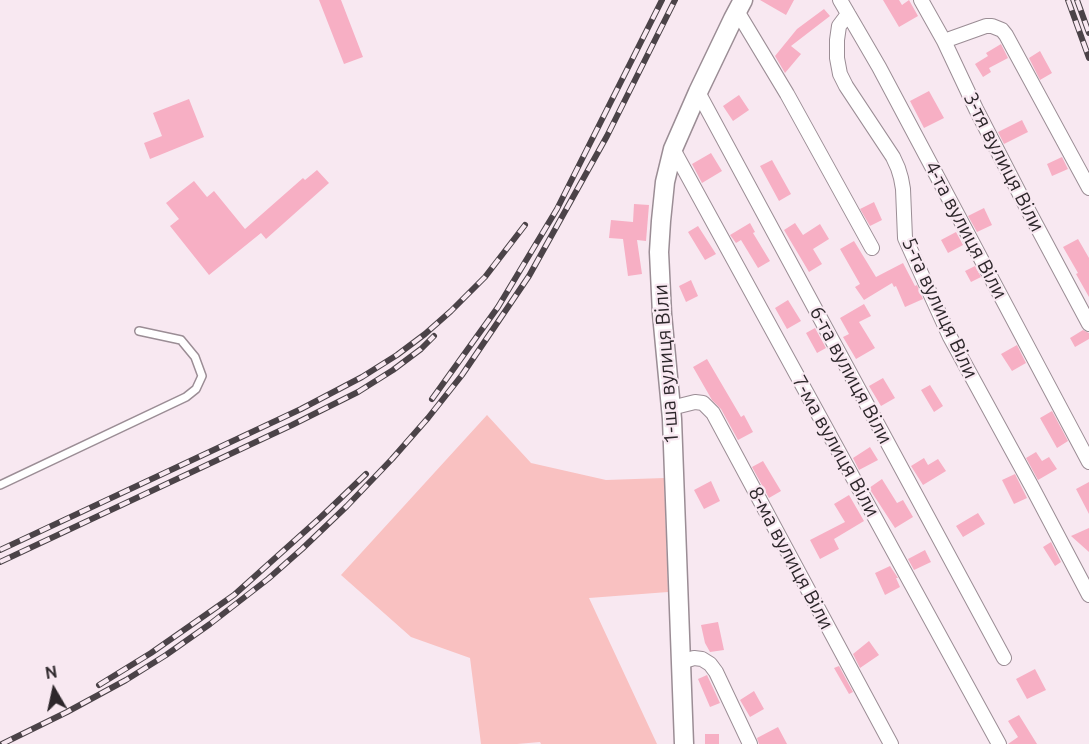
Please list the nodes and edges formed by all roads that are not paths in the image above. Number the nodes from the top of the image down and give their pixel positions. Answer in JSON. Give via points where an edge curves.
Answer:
{"nodes":[{"id":1,"x":840,"y":0,"type":"edge"},
{"id":2,"x":921,"y":0,"type":"edge"},
{"id":3,"x":740,"y":6,"type":"edge"},
{"id":4,"x":848,"y":15,"type":"junction"},
{"id":5,"x":944,"y":41,"type":"junction"},
{"id":6,"x":698,"y":92,"type":"junction"},
{"id":7,"x":673,"y":149,"type":"junction"},
{"id":8,"x":1089,"y":188,"type":"edge"},
{"id":9,"x":872,"y":248,"type":"dead end"},
{"id":10,"x":1089,"y":324,"type":"edge"},
{"id":11,"x":139,"y":331,"type":"dead end"},
{"id":12,"x":671,"y":408,"type":"junction"},
{"id":13,"x":1089,"y":462,"type":"edge"},
{"id":14,"x":0,"y":485,"type":"edge"},
{"id":15,"x":1089,"y":596,"type":"edge"},
{"id":16,"x":1004,"y":658,"type":"dead end"},
{"id":17,"x":681,"y":662,"type":"junction"},
{"id":18,"x":684,"y":744,"type":"edge"},
{"id":19,"x":750,"y":744,"type":"edge"},
{"id":20,"x":891,"y":744,"type":"edge"},
{"id":21,"x":999,"y":744,"type":"edge"}],
"edges":[{"from":1,"to":4,"type":"street","name":"4-та вулиця Віли"},
{"from":2,"to":5,"type":"street","name":"3-тя вулиця Віли"},
{"from":3,"to":6,"type":"main road","name":"1-ша вулиця Віли"},
{"from":3,"to":9,"type":"street"},
{"from":4,"to":13,"type":"street","name":"4-та вулиця Віли"},
{"from":4,"to":15,"type":"street","name":"5-та вулиця Віли","via":[[839,26],[837,40],[840,74],[893,157],[902,178],[905,238],[950,337]]},
{"from":5,"to":8,"type":"street","via":[[986,26],[1002,30]]},
{"from":5,"to":10,"type":"street","name":"3-тя вулиця Віли"},
{"from":6,"to":7,"type":"main road","name":"1-ша вулиця Віли"},
{"from":6,"to":16,"type":"street","name":"6-та вулиця Віли"},
{"from":7,"to":12,"type":"main road","name":"1-ша вулиця Віли","via":[[665,182],[659,252]]},
{"from":7,"to":21,"type":"street","name":"7-ма вулиця Віли"},
{"from":11,"to":14,"type":"lane","via":[[181,340],[195,357],[202,376],[196,389],[186,398]]},
{"from":12,"to":17,"type":"main road","name":"1-ша вулиця Віли"},
{"from":12,"to":20,"type":"street","name":"8-ма вулиця Віли","via":[[695,402],[703,403],[713,412]]},
{"from":17,"to":18,"type":"main road","name":"1-ша вулиця Віли"},
{"from":17,"to":19,"type":"street","via":[[694,657],[710,664]]}]}
